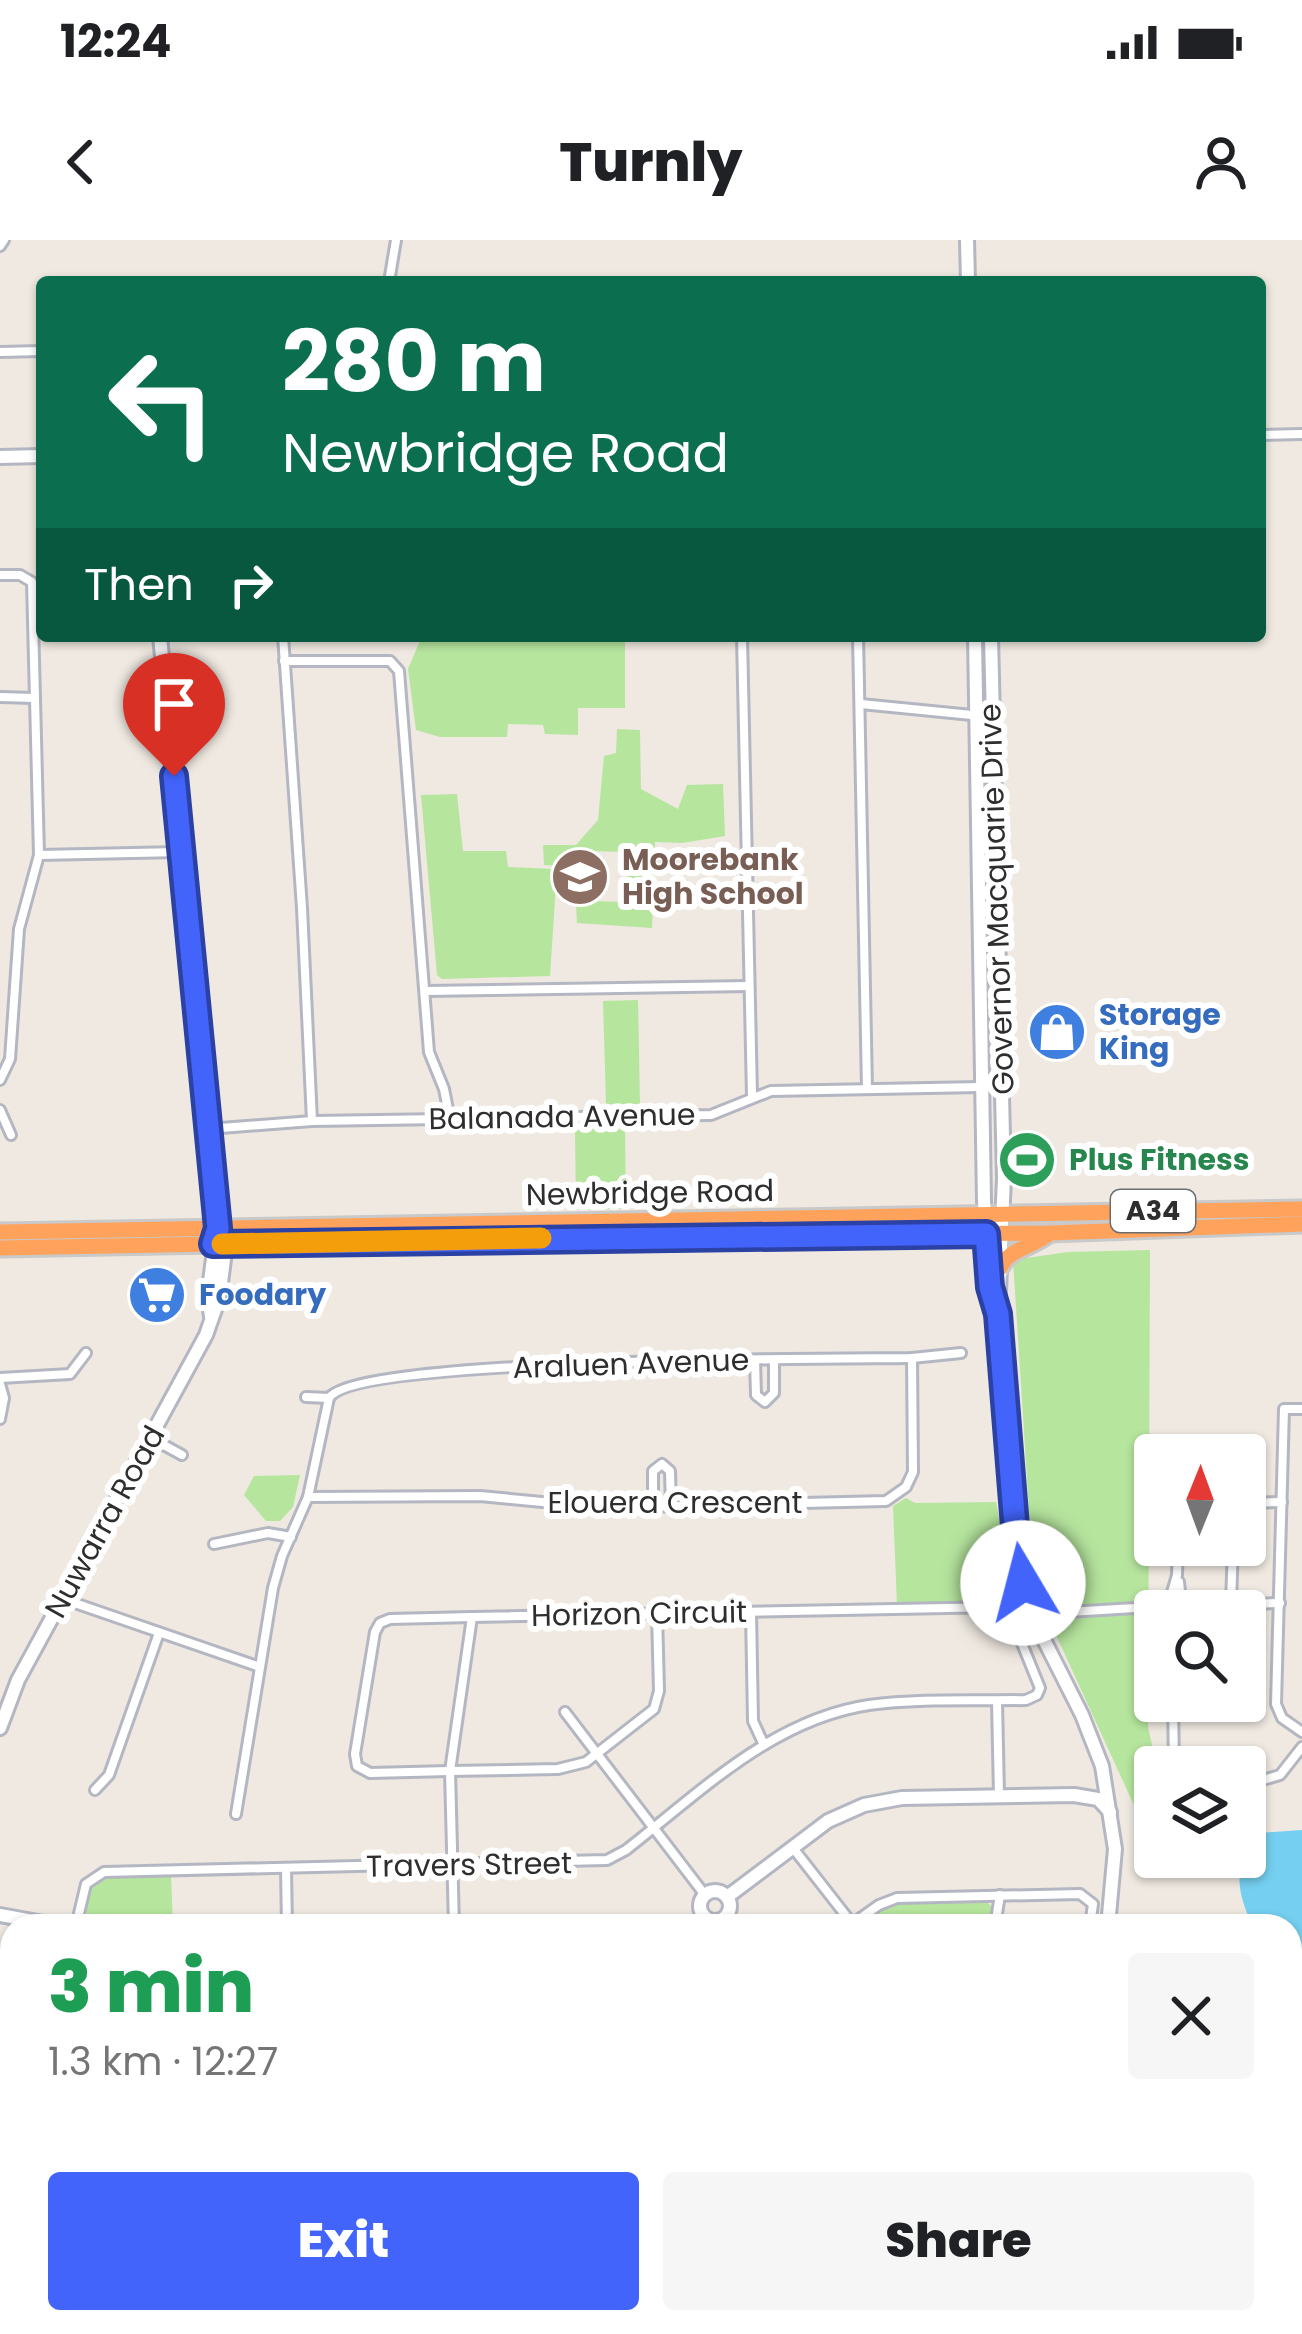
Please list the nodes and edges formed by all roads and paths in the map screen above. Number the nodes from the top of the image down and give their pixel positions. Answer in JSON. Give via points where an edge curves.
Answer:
{"nodes":[{"id":1,"x":396,"y":240,"type":"edge"},
{"id":2,"x":967,"y":240,"type":"edge"},
{"id":3,"x":390,"y":276,"type":"edge"},
{"id":4,"x":968,"y":276,"type":"edge"},
{"id":5,"x":36,"y":351,"type":"edge"},
{"id":6,"x":0,"y":352,"type":"edge"},
{"id":7,"x":1302,"y":434,"type":"edge"},
{"id":8,"x":1266,"y":435,"type":"edge"},
{"id":9,"x":0,"y":457,"type":"edge"},
{"id":10,"x":36,"y":457,"type":"edge"},
{"id":11,"x":0,"y":575,"type":"edge"},
{"id":12,"x":161,"y":642,"type":"edge"},
{"id":13,"x":283,"y":642,"type":"edge"},
{"id":14,"x":742,"y":642,"type":"edge"},
{"id":15,"x":858,"y":642,"type":"edge"},
{"id":16,"x":975,"y":642,"type":"edge"},
{"id":17,"x":991,"y":642,"type":"edge"},
{"id":18,"x":284,"y":661,"type":"junction"},
{"id":19,"x":0,"y":697,"type":"edge"},
{"id":20,"x":35,"y":698,"type":"junction"},
{"id":21,"x":861,"y":704,"type":"junction"},
{"id":22,"x":976,"y":714,"type":"junction"},
{"id":23,"x":992,"y":717,"type":"junction"},
{"id":24,"x":182,"y":852,"type":"junction"},
{"id":25,"x":38,"y":855,"type":"junction"},
{"id":26,"x":749,"y":986,"type":"junction"},
{"id":27,"x":425,"y":991,"type":"junction"},
{"id":28,"x":0,"y":1080,"type":"edge"},
{"id":29,"x":983,"y":1087,"type":"junction"},
{"id":30,"x":867,"y":1089,"type":"junction"},
{"id":31,"x":752,"y":1097,"type":"junction"},
{"id":32,"x":0,"y":1110,"type":"edge"},
{"id":33,"x":450,"y":1119,"type":"junction"},
{"id":34,"x":312,"y":1121,"type":"junction"},
{"id":35,"x":208,"y":1129,"type":"junction"},
{"id":36,"x":11,"y":1135,"type":"dead end"},
{"id":37,"x":1302,"y":1209,"type":"edge"},
{"id":38,"x":985,"y":1214,"type":"junction"},
{"id":39,"x":1004,"y":1214,"type":"junction"},
{"id":40,"x":1302,"y":1224,"type":"edge"},
{"id":41,"x":0,"y":1232,"type":"edge"},
{"id":42,"x":1050,"y":1233,"type":"junction"},
{"id":43,"x":993,"y":1234,"type":"junction"},
{"id":44,"x":219,"y":1239,"type":"junction"},
{"id":45,"x":0,"y":1248,"type":"edge"},
{"id":46,"x":1000,"y":1268,"type":"junction"},
{"id":47,"x":998,"y":1314,"type":"junction"},
{"id":48,"x":86,"y":1353,"type":"dead end"},
{"id":49,"x":961,"y":1353,"type":"dead end"},
{"id":50,"x":912,"y":1358,"type":"junction"},
{"id":51,"x":755,"y":1360,"type":"junction"},
{"id":52,"x":774,"y":1360,"type":"junction"},
{"id":53,"x":0,"y":1381,"type":"edge"},
{"id":54,"x":306,"y":1397,"type":"dead end"},
{"id":55,"x":329,"y":1398,"type":"junction"},
{"id":56,"x":1302,"y":1408,"type":"edge"},
{"id":57,"x":0,"y":1419,"type":"edge"},
{"id":58,"x":152,"y":1438,"type":"junction"},
{"id":59,"x":182,"y":1455,"type":"dead end"},
{"id":60,"x":308,"y":1497,"type":"junction"},
{"id":61,"x":1266,"y":1502,"type":"edge"},
{"id":62,"x":1282,"y":1502,"type":"junction"},
{"id":63,"x":653,"y":1507,"type":"junction"},
{"id":64,"x":671,"y":1507,"type":"junction"},
{"id":65,"x":291,"y":1538,"type":"junction"},
{"id":66,"x":214,"y":1544,"type":"dead end"},
{"id":67,"x":1177,"y":1566,"type":"edge"},
{"id":68,"x":1231,"y":1566,"type":"edge"},
{"id":69,"x":1177,"y":1575,"type":"junction"},
{"id":70,"x":1172,"y":1590,"type":"edge"},
{"id":71,"x":1179,"y":1590,"type":"edge"},
{"id":72,"x":63,"y":1599,"type":"junction"},
{"id":73,"x":1280,"y":1604,"type":"junction"},
{"id":74,"x":1134,"y":1609,"type":"edge"},
{"id":75,"x":1105,"y":1611,"type":"junction"},
{"id":76,"x":751,"y":1612,"type":"junction"},
{"id":77,"x":657,"y":1613,"type":"junction"},
{"id":78,"x":1134,"y":1613,"type":"edge"},
{"id":79,"x":472,"y":1617,"type":"junction"},
{"id":80,"x":1033,"y":1618,"type":"junction"},
{"id":81,"x":159,"y":1633,"type":"junction"},
{"id":82,"x":260,"y":1667,"type":"junction"},
{"id":83,"x":997,"y":1701,"type":"junction"},
{"id":84,"x":565,"y":1712,"type":"dead end"},
{"id":85,"x":0,"y":1728,"type":"edge"},
{"id":86,"x":1302,"y":1732,"type":"edge"},
{"id":87,"x":764,"y":1745,"type":"junction"},
{"id":88,"x":1302,"y":1747,"type":"edge"},
{"id":89,"x":598,"y":1754,"type":"junction"},
{"id":90,"x":1102,"y":1766,"type":"junction"},
{"id":91,"x":450,"y":1772,"type":"junction"},
{"id":92,"x":1266,"y":1779,"type":"edge"},
{"id":93,"x":95,"y":1790,"type":"dead end"},
{"id":94,"x":1074,"y":1795,"type":"junction"},
{"id":95,"x":999,"y":1796,"type":"junction"},
{"id":96,"x":236,"y":1814,"type":"dead end"},
{"id":97,"x":1113,"y":1819,"type":"junction"},
{"id":98,"x":655,"y":1828,"type":"junction"},
{"id":99,"x":793,"y":1846,"type":"junction"},
{"id":100,"x":451,"y":1865,"type":"junction"},
{"id":101,"x":286,"y":1868,"type":"junction"},
{"id":102,"x":705,"y":1895,"type":"junction"},
{"id":103,"x":1000,"y":1895,"type":"junction"},
{"id":104,"x":727,"y":1897,"type":"junction"},
{"id":105,"x":79,"y":1914,"type":"edge"},
{"id":106,"x":287,"y":1914,"type":"edge"},
{"id":107,"x":453,"y":1914,"type":"edge"},
{"id":108,"x":703,"y":1914,"type":"edge"},
{"id":109,"x":729,"y":1914,"type":"edge"},
{"id":110,"x":845,"y":1914,"type":"edge"},
{"id":111,"x":867,"y":1914,"type":"edge"},
{"id":112,"x":997,"y":1914,"type":"edge"},
{"id":113,"x":1093,"y":1914,"type":"edge"},
{"id":114,"x":1109,"y":1914,"type":"edge"}],
"edges":[{"from":1,"to":3,"type":"street"},
{"from":2,"to":4,"type":"street"},
{"from":5,"to":6,"type":"street"},
{"from":7,"to":8,"type":"street"},
{"from":9,"to":10,"type":"street"},
{"from":11,"to":20,"type":"street","via":[[32,581]]},
{"from":12,"to":24,"type":"street","name":"Nuwarra Road"},
{"from":13,"to":18,"type":"street"},
{"from":14,"to":26,"type":"street"},
{"from":15,"to":21,"type":"street"},
{"from":16,"to":22,"type":"street","name":"Governor Macquarie Drive"},
{"from":17,"to":23,"type":"street","name":"Governor Macquarie Drive"},
{"from":18,"to":27,"type":"street","via":[[390,661],[400,670]]},
{"from":18,"to":34,"type":"street"},
{"from":19,"to":20,"type":"street"},
{"from":20,"to":25,"type":"street"},
{"from":21,"to":22,"type":"street"},
{"from":21,"to":30,"type":"street"},
{"from":22,"to":23,"type":"street"},
{"from":22,"to":29,"type":"street","name":"Governor Macquarie Drive"},
{"from":23,"to":39,"type":"street","name":"Governor Macquarie Drive"},
{"from":24,"to":25,"type":"street"},
{"from":24,"to":35,"type":"street","name":"Nuwarra Road"},
{"from":25,"to":28,"type":"street","via":[[19,929],[10,1059]]},
{"from":26,"to":27,"type":"street"},
{"from":26,"to":31,"type":"street"},
{"from":27,"to":33,"type":"street","via":[[429,1052]]},
{"from":29,"to":30,"type":"street","name":"Balanada Avenue"},
{"from":29,"to":38,"type":"street","name":"Governor Macquarie Drive"},
{"from":30,"to":31,"type":"street","name":"Balanada Avenue"},
{"from":31,"to":33,"type":"street","name":"Balanada Avenue","via":[[711,1115]]},
{"from":32,"to":36,"type":"street"},
{"from":33,"to":34,"type":"street","name":"Balanada Avenue"},
{"from":34,"to":35,"type":"street","name":"Balanada Avenue"},
{"from":35,"to":44,"type":"street","name":"Nuwarra Road"},
{"from":37,"to":39,"type":"highway","name":"Newbridge Road","number":"A34"},
{"from":38,"to":39,"type":"highway","name":"Newbridge Road","number":"A34"},
{"from":38,"to":43,"type":"street","name":"Governor Macquarie Drive"},
{"from":38,"to":44,"type":"highway","name":"Newbridge Road","number":"A34"},
{"from":39,"to":43,"type":"street","name":"Governor Macquarie Drive"},
{"from":40,"to":42,"type":"highway","name":"Newbridge Road","number":"A34"},
{"from":41,"to":44,"type":"highway","name":"Newbridge Road","number":"A34"},
{"from":42,"to":43,"type":"highway","name":"Newbridge Road","number":"A34"},
{"from":42,"to":46,"type":"highway"},
{"from":43,"to":44,"type":"highway","name":"Newbridge Road","number":"A34"},
{"from":43,"to":46,"type":"street"},
{"from":43,"to":47,"type":"street","via":[[990,1287]]},
{"from":44,"to":45,"type":"highway","name":"Newbridge Road","number":"A34"},
{"from":44,"to":58,"type":"street","name":"Nuwarra Road","via":[[212,1316]]},
{"from":46,"to":47,"type":"street"},
{"from":47,"to":80,"type":"street","via":[[1018,1560]]},
{"from":48,"to":53,"type":"street","via":[[70,1374]]},
{"from":49,"to":50,"type":"street","name":"Araluen Avenue"},
{"from":50,"to":52,"type":"street","name":"Araluen Avenue"},
{"from":50,"to":64,"type":"street","name":"Elouera Crescent","via":[[914,1461],[894,1498]]},
{"from":51,"to":52,"type":"street","name":"Araluen Avenue"},
{"from":51,"to":52,"type":"street","via":[[756,1394],[765,1402],[774,1393]]},
{"from":51,"to":55,"type":"street","name":"Araluen Avenue","via":[[518,1367],[355,1385]]},
{"from":53,"to":57,"type":"street"},
{"from":54,"to":55,"type":"street","name":"Araluen Avenue"},
{"from":55,"to":60,"type":"street"},
{"from":56,"to":62,"type":"street","via":[[1284,1409]]},
{"from":58,"to":59,"type":"street"},
{"from":58,"to":72,"type":"street","name":"Nuwarra Road"},
{"from":60,"to":63,"type":"street","name":"Elouera Crescent","via":[[455,1495]]},
{"from":60,"to":65,"type":"street"},
{"from":61,"to":62,"type":"street"},
{"from":62,"to":73,"type":"street"},
{"from":63,"to":64,"type":"street","name":"Elouera Crescent"},
{"from":63,"to":64,"type":"street","via":[[660,1464],[670,1471]]},
{"from":65,"to":66,"type":"street","via":[[268,1533]]},
{"from":65,"to":82,"type":"street"},
{"from":67,"to":69,"type":"street"},
{"from":68,"to":73,"type":"street","via":[[1228,1605]]},
{"from":69,"to":70,"type":"street"},
{"from":69,"to":71,"type":"street"},
{"from":72,"to":81,"type":"street"},
{"from":72,"to":85,"type":"street","name":"Nuwarra Road"},
{"from":73,"to":86,"type":"street","via":[[1276,1704]]},
{"from":74,"to":75,"type":"street"},
{"from":75,"to":78,"type":"street"},
{"from":75,"to":80,"type":"street"},
{"from":76,"to":77,"type":"street","name":"Horizon Circuit"},
{"from":76,"to":83,"type":"street","name":"Horizon Circuit","via":[[1004,1608],[1040,1688],[1030,1699]]},
{"from":76,"to":87,"type":"street","via":[[753,1721]]},
{"from":77,"to":79,"type":"street","name":"Horizon Circuit"},
{"from":77,"to":89,"type":"street","via":[[657,1703]]},
{"from":79,"to":91,"type":"street"},
{"from":79,"to":91,"type":"street","name":"Horizon Circuit","via":[[377,1625],[355,1754],[366,1772]]},
{"from":80,"to":90,"type":"street"},
{"from":81,"to":82,"type":"street"},
{"from":81,"to":93,"type":"street","via":[[109,1774]]},
{"from":82,"to":96,"type":"street"},
{"from":83,"to":87,"type":"street","name":"Travers Street","via":[[854,1708]]},
{"from":83,"to":95,"type":"street"},
{"from":84,"to":89,"type":"street"},
{"from":87,"to":98,"type":"street","name":"Travers Street"},
{"from":88,"to":92,"type":"street","via":[[1280,1775]]},
{"from":89,"to":91,"type":"street","via":[[568,1768]]},
{"from":89,"to":98,"type":"street"},
{"from":90,"to":94,"type":"street","via":[[1096,1787]]},
{"from":90,"to":97,"type":"street"},
{"from":91,"to":100,"type":"street"},
{"from":94,"to":95,"type":"street"},
{"from":94,"to":97,"type":"street","via":[[1098,1799]]},
{"from":95,"to":99,"type":"street","via":[[864,1805]]},
{"from":97,"to":114,"type":"street"},
{"from":98,"to":100,"type":"street","name":"Travers Street","via":[[597,1862]]},
{"from":98,"to":102,"type":"street"},
{"from":99,"to":104,"type":"street"},
{"from":99,"to":110,"type":"street"},
{"from":100,"to":101,"type":"street","name":"Travers Street"},
{"from":100,"to":107,"type":"street"},
{"from":101,"to":105,"type":"street","name":"Travers Street","via":[[104,1872],[86,1884]]},
{"from":101,"to":106,"type":"street"},
{"from":102,"to":104,"type":"street"},
{"from":102,"to":108,"type":"street"},
{"from":103,"to":111,"type":"street","via":[[897,1898]]},
{"from":103,"to":112,"type":"street"},
{"from":103,"to":113,"type":"street","via":[[1080,1894],[1090,1898]]},
{"from":104,"to":109,"type":"street"}]}
